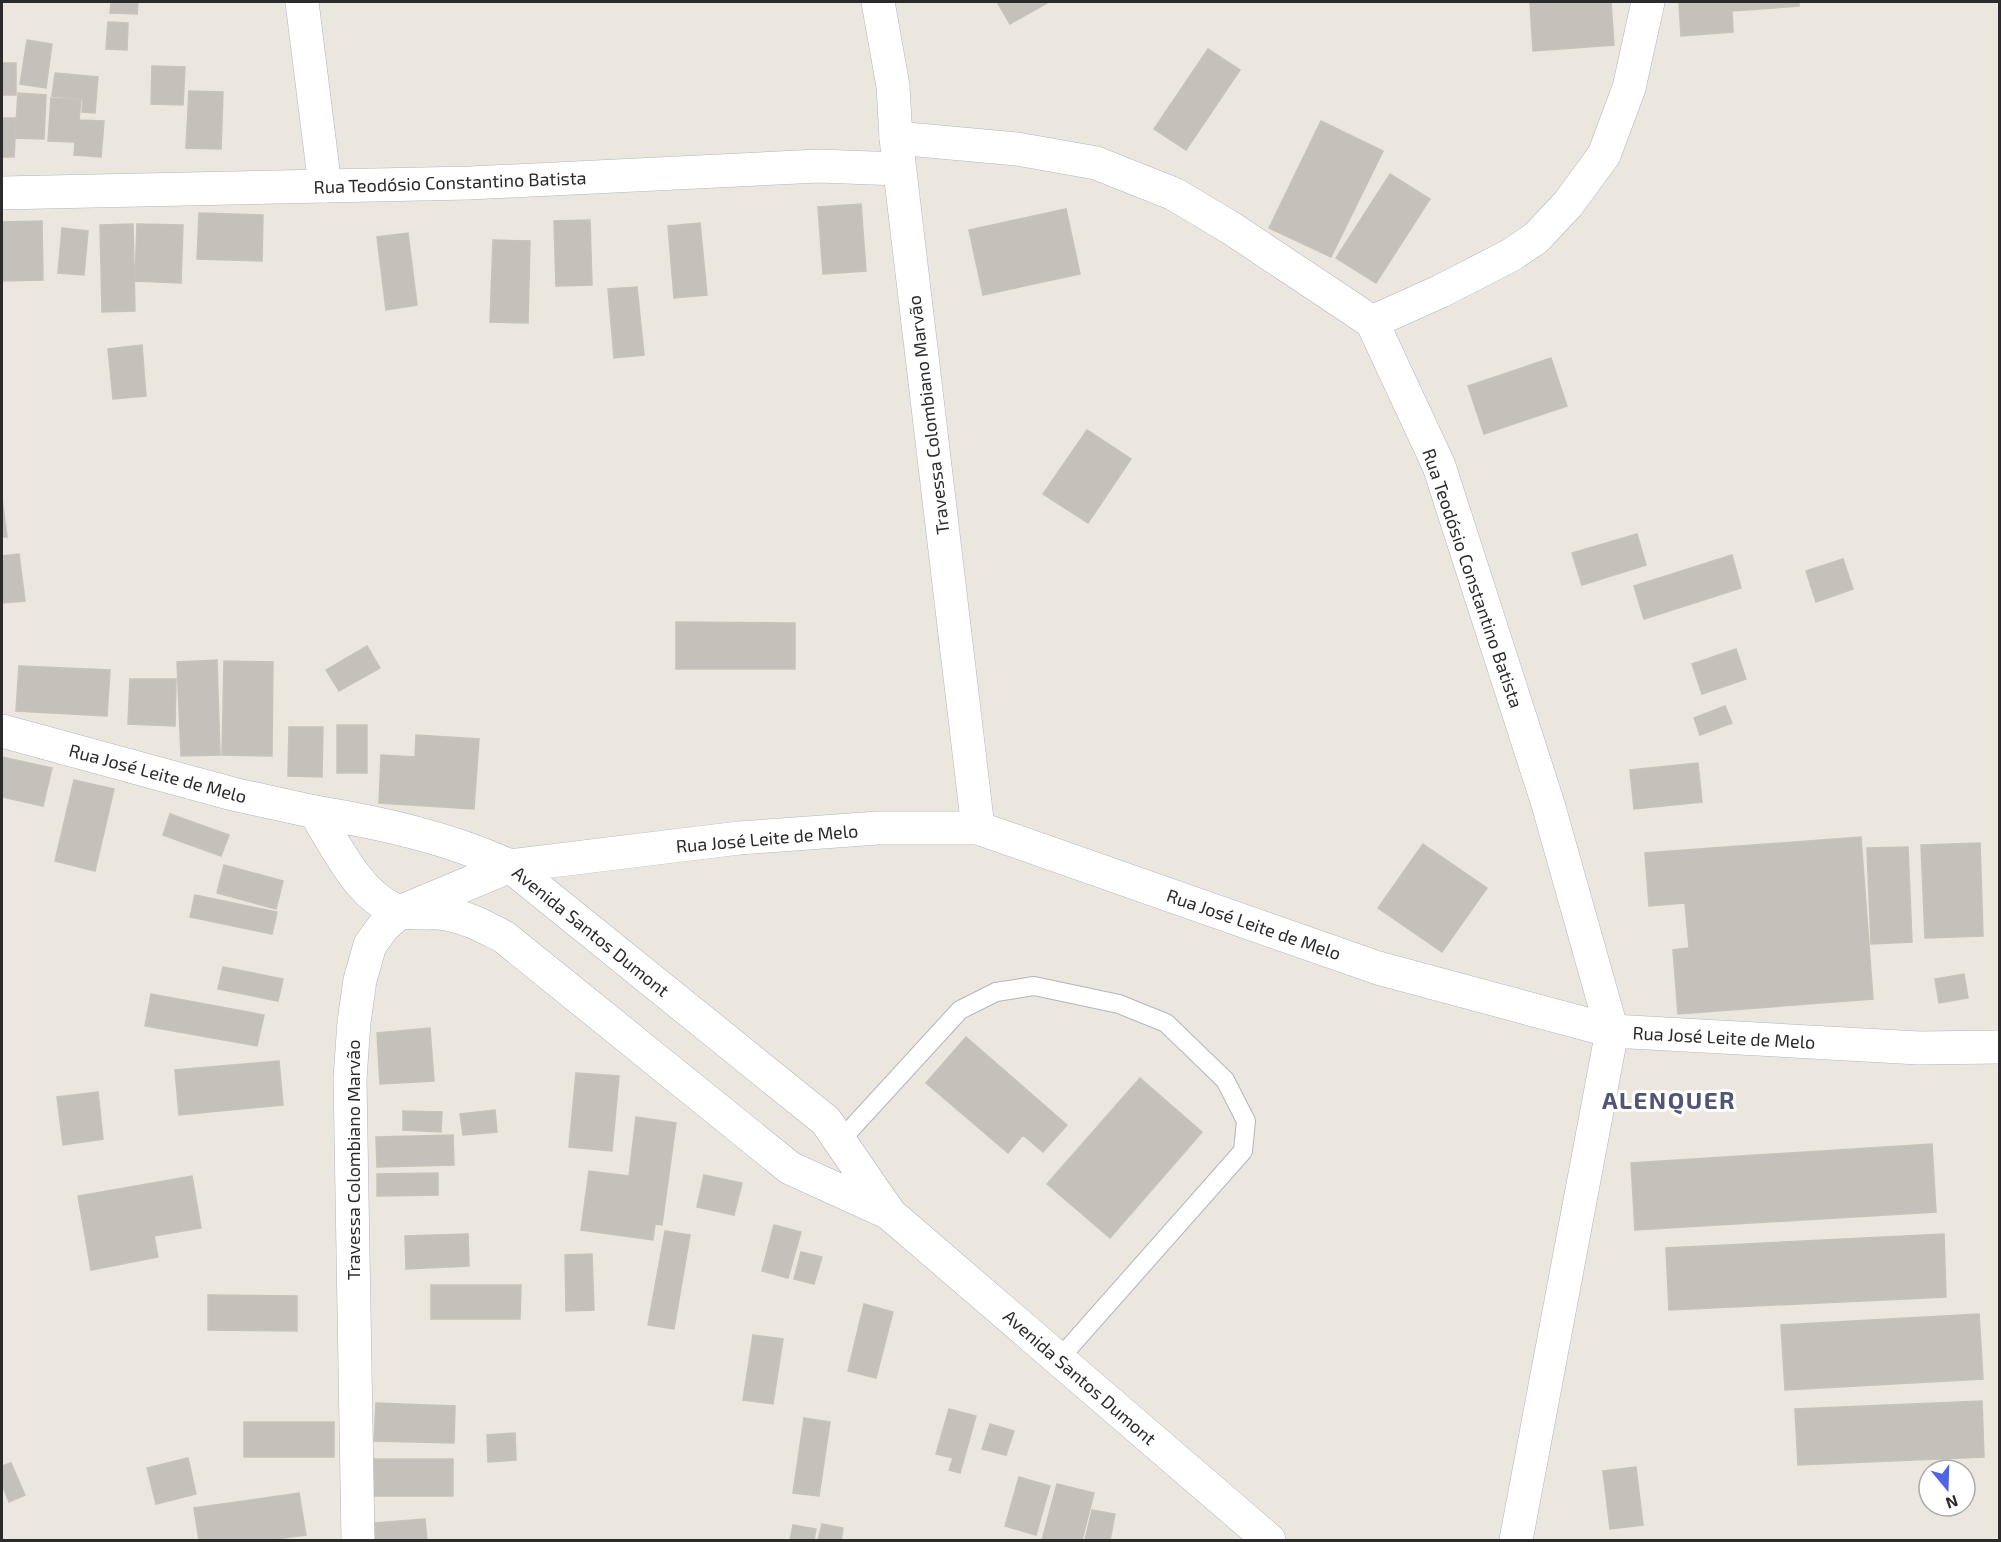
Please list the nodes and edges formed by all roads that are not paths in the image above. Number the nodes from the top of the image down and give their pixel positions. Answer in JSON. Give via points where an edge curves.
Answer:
{"nodes":[{"id":1,"x":302,"y":2,"type":"edge"},
{"id":2,"x":878,"y":2,"type":"edge"},
{"id":3,"x":1648,"y":2,"type":"edge"},
{"id":4,"x":897,"y":154,"type":"junction"},
{"id":5,"x":325,"y":186,"type":"junction"},
{"id":6,"x":2,"y":193,"type":"edge"},
{"id":7,"x":1372,"y":322,"type":"junction"},
{"id":8,"x":2,"y":731,"type":"edge"},
{"id":9,"x":315,"y":812,"type":"junction"},
{"id":10,"x":978,"y":828,"type":"junction"},
{"id":11,"x":510,"y":866,"type":"junction"},
{"id":12,"x":400,"y":912,"type":"junction"},
{"id":13,"x":1612,"y":1031,"type":"junction"},
{"id":14,"x":2000,"y":1047,"type":"edge"},
{"id":15,"x":840,"y":1141,"type":"junction"},
{"id":16,"x":891,"y":1214,"type":"junction"},
{"id":17,"x":1059,"y":1359,"type":"junction"},
{"id":18,"x":358,"y":1540,"type":"edge"},
{"id":19,"x":1269,"y":1540,"type":"edge"},
{"id":20,"x":1516,"y":1540,"type":"edge"}],
"edges":[{"from":1,"to":5,"type":"street"},
{"from":2,"to":4,"type":"street","name":"Travessa Colombiano Marvão","via":[[893,86]]},
{"from":3,"to":7,"type":"street","via":[[1629,88],[1604,155],[1568,204],[1536,238],[1510,255]]},
{"from":4,"to":5,"type":"street","name":"Rua Teodósio Constantino Batista","via":[[819,166]]},
{"from":4,"to":7,"type":"street","name":"Rua Teodósio Constantino Batista","via":[[1017,149],[1096,163],[1174,194]]},
{"from":4,"to":10,"type":"street","name":"Travessa Colombiano Marvão"},
{"from":5,"to":6,"type":"street","name":"Rua Teodósio Constantino Batista"},
{"from":7,"to":13,"type":"street","name":"Rua Teodósio Constantino Batista","via":[[1439,466],[1548,804]]},
{"from":8,"to":9,"type":"street","name":"Rua José Leite de Melo","via":[[233,794]]},
{"from":9,"to":11,"type":"street","name":"Avenida Santos Dumont","via":[[373,822],[467,847]]},
{"from":9,"to":12,"type":"street","name":"Avenida Santos Dumont","via":[[359,881],[378,900]]},
{"from":10,"to":11,"type":"street","name":"Rua José Leite de Melo","via":[[878,828],[739,838]]},
{"from":10,"to":13,"type":"street","name":"Rua José Leite de Melo","via":[[1378,968]]},
{"from":11,"to":12,"type":"street","name":"Travessa Colombiano Marvão"},
{"from":11,"to":15,"type":"street","name":"Avenida Santos Dumont","via":[[826,1121]]},
{"from":12,"to":16,"type":"street","name":"Avenida Santos Dumont","via":[[471,920],[504,937],[790,1168]]},
{"from":12,"to":18,"type":"street","name":"Travessa Colombiano Marvão","via":[[370,945],[360,980],[353,1031],[350,1110]]},
{"from":13,"to":14,"type":"street","name":"Rua José Leite de Melo","via":[[1919,1048]]},
{"from":13,"to":20,"type":"street"},
{"from":15,"to":16,"type":"street","name":"Avenida Santos Dumont"},
{"from":15,"to":17,"type":"lane","via":[[960,1010],[996,992],[1034,986],[1119,1004],[1166,1023],[1225,1080],[1246,1121],[1243,1151]]},
{"from":16,"to":17,"type":"street","name":"Avenida Santos Dumont"},
{"from":17,"to":19,"type":"street","name":"Avenida Santos Dumont"}]}
